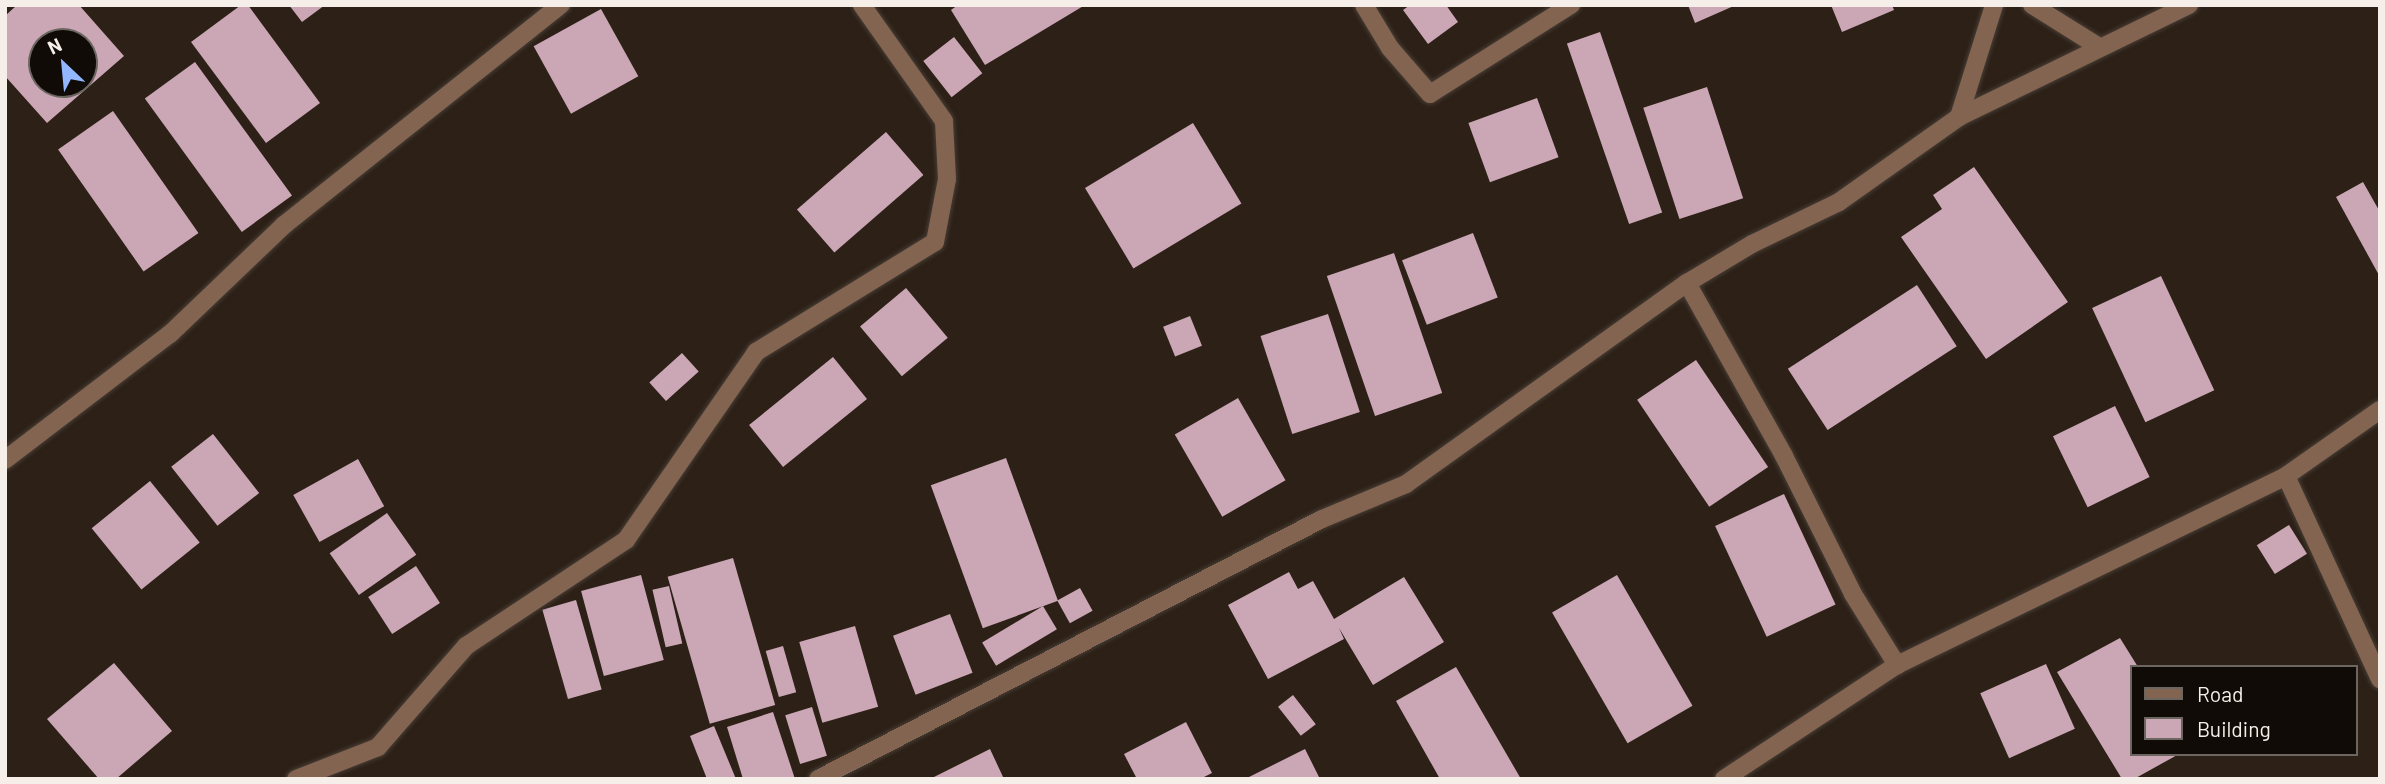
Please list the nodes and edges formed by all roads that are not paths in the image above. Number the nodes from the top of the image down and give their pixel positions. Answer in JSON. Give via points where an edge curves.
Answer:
{"nodes":[{"id":1,"x":561,"y":5,"type":"edge"},
{"id":2,"x":862,"y":5,"type":"edge"},
{"id":3,"x":1364,"y":5,"type":"edge"},
{"id":4,"x":1571,"y":5,"type":"edge"},
{"id":5,"x":1994,"y":5,"type":"edge"},
{"id":6,"x":2032,"y":5,"type":"edge"},
{"id":7,"x":2189,"y":5,"type":"edge"},
{"id":8,"x":2099,"y":47,"type":"junction"},
{"id":9,"x":1959,"y":117,"type":"junction"},
{"id":10,"x":1687,"y":283,"type":"junction"},
{"id":11,"x":2380,"y":410,"type":"edge"},
{"id":12,"x":5,"y":460,"type":"edge"},
{"id":13,"x":2286,"y":476,"type":"junction"},
{"id":14,"x":1897,"y":665,"type":"junction"},
{"id":15,"x":2380,"y":679,"type":"edge"},
{"id":16,"x":296,"y":779,"type":"edge"},
{"id":17,"x":818,"y":779,"type":"edge"},
{"id":18,"x":1724,"y":779,"type":"edge"}],
"edges":[{"from":1,"to":12,"type":"street","via":[[284,225],[170,334]]},
{"from":2,"to":16,"type":"street","via":[[944,121],[947,179],[934,242],[756,352],[626,540],[466,646],[378,747]]},
{"from":3,"to":4,"type":"street","via":[[1390,48],[1430,94]]},
{"from":5,"to":9,"type":"street"},
{"from":6,"to":8,"type":"street"},
{"from":7,"to":8,"type":"street"},
{"from":8,"to":9,"type":"street"},
{"from":9,"to":10,"type":"street","via":[[1839,202],[1752,244]]},
{"from":10,"to":14,"type":"street","via":[[1784,456],[1853,594]]},
{"from":10,"to":17,"type":"street","via":[[1406,484],[1322,519]]},
{"from":11,"to":13,"type":"street"},
{"from":13,"to":14,"type":"street"},
{"from":13,"to":15,"type":"street"},
{"from":14,"to":18,"type":"street"}]}
